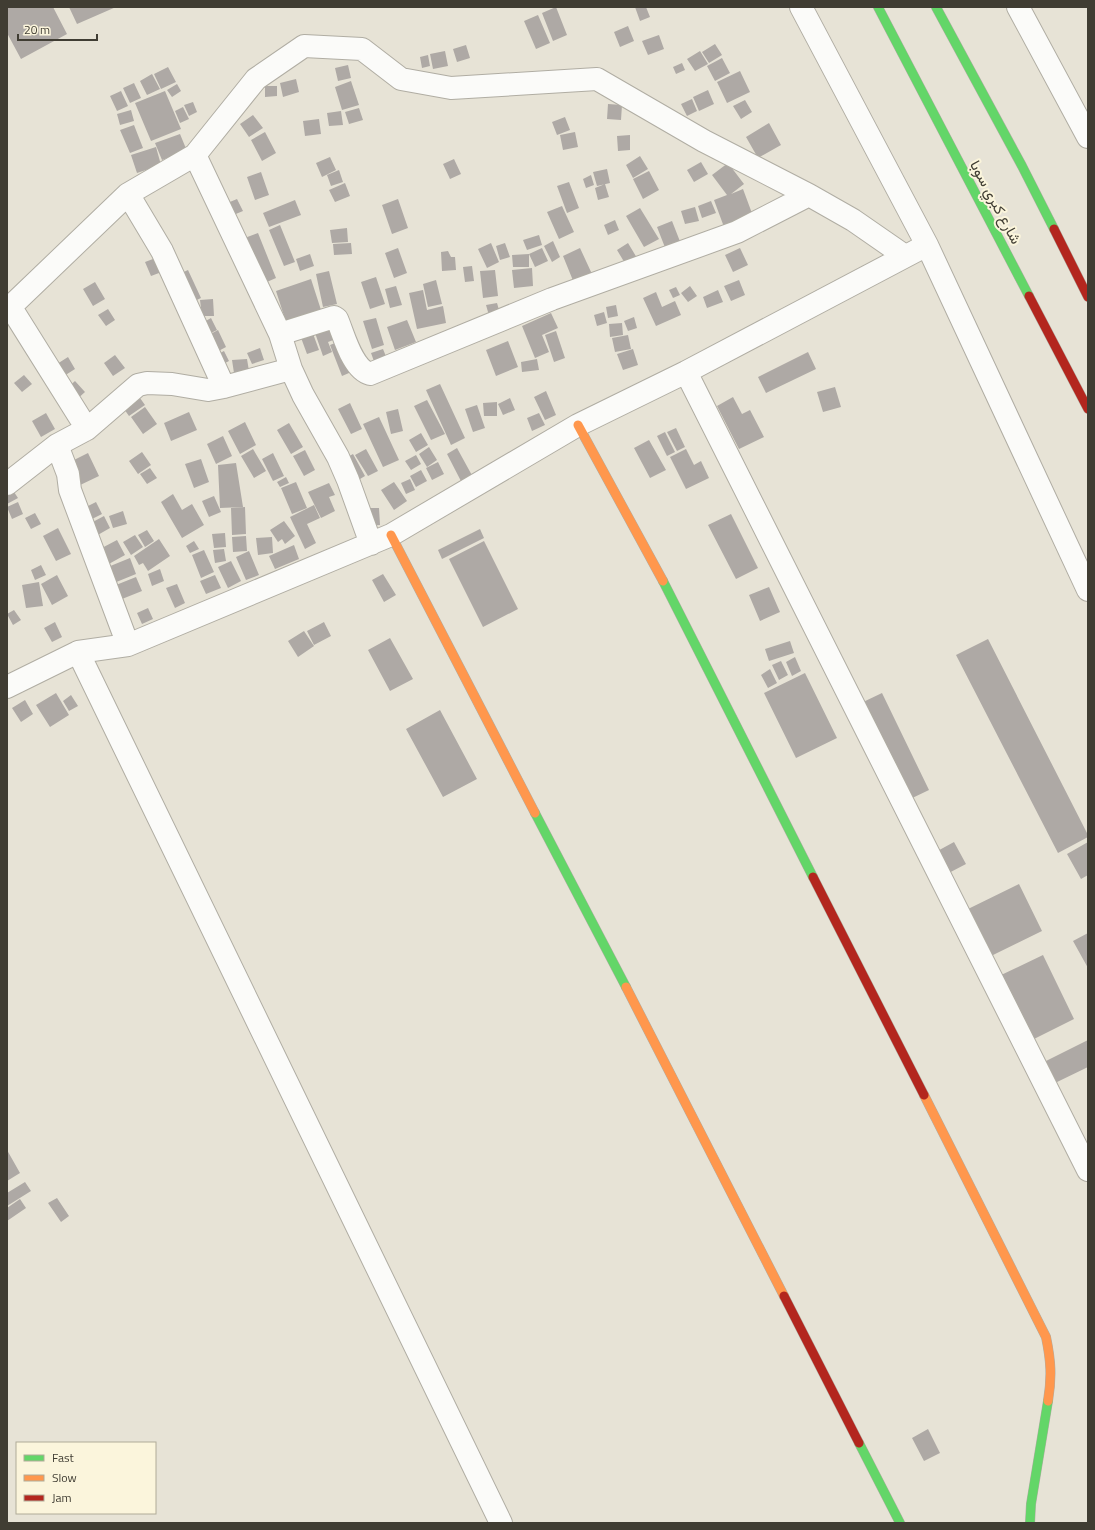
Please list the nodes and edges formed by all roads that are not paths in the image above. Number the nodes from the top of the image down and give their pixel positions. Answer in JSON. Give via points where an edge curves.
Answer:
{"nodes":[{"id":1,"x":801,"y":7,"type":"edge"},
{"id":2,"x":878,"y":7,"type":"edge"},
{"id":3,"x":936,"y":7,"type":"edge"},
{"id":4,"x":1018,"y":7,"type":"edge"},
{"id":5,"x":1085,"y":125,"type":"edge"},
{"id":6,"x":195,"y":155,"type":"junction"},
{"id":7,"x":128,"y":194,"type":"junction"},
{"id":8,"x":810,"y":195,"type":"junction"},
{"id":9,"x":927,"y":245,"type":"junction"},
{"id":10,"x":905,"y":256,"type":"junction"},
{"id":11,"x":1088,"y":297,"type":"edge"},
{"id":12,"x":9,"y":308,"type":"edge"},
{"id":13,"x":280,"y":334,"type":"junction"},
{"id":14,"x":291,"y":369,"type":"junction"},
{"id":15,"x":686,"y":372,"type":"junction"},
{"id":16,"x":224,"y":387,"type":"junction"},
{"id":17,"x":1088,"y":409,"type":"edge"},
{"id":18,"x":578,"y":426,"type":"junction"},
{"id":19,"x":87,"y":429,"type":"junction"},
{"id":20,"x":57,"y":446,"type":"junction"},
{"id":21,"x":7,"y":484,"type":"edge"},
{"id":22,"x":391,"y":535,"type":"junction"},
{"id":23,"x":371,"y":544,"type":"junction"},
{"id":24,"x":1088,"y":590,"type":"edge"},
{"id":25,"x":128,"y":645,"type":"junction"},
{"id":26,"x":78,"y":652,"type":"junction"},
{"id":27,"x":7,"y":687,"type":"edge"},
{"id":28,"x":1088,"y":1170,"type":"edge"},
{"id":29,"x":501,"y":1523,"type":"edge"},
{"id":30,"x":900,"y":1523,"type":"edge"},
{"id":31,"x":1030,"y":1523,"type":"edge"}],
"edges":[{"from":1,"to":9,"type":"street"},
{"from":2,"to":17,"type":"main road","name":"شارع كبري سوبا"},
{"from":3,"to":11,"type":"main road","via":[[1022,166]]},
{"from":4,"to":5,"type":"street"},
{"from":6,"to":7,"type":"street"},
{"from":6,"to":8,"type":"street","via":[[256,79],[304,46],[362,49],[401,79],[451,88],[597,79],[704,141]]},
{"from":6,"to":13,"type":"street"},
{"from":7,"to":12,"type":"street"},
{"from":7,"to":16,"type":"street","via":[[162,251]]},
{"from":8,"to":10,"type":"street","via":[[853,220]]},
{"from":8,"to":13,"type":"street","via":[[736,232],[552,299],[370,374],[356,365],[337,318]]},
{"from":9,"to":10,"type":"street"},
{"from":9,"to":24,"type":"street"},
{"from":10,"to":15,"type":"street"},
{"from":12,"to":19,"type":"street"},
{"from":13,"to":14,"type":"street"},
{"from":14,"to":16,"type":"street"},
{"from":14,"to":23,"type":"street","via":[[302,396],[338,457]]},
{"from":15,"to":18,"type":"street"},
{"from":15,"to":28,"type":"street"},
{"from":16,"to":19,"type":"street","via":[[208,390],[172,384],[138,385]]},
{"from":18,"to":22,"type":"street"},
{"from":18,"to":31,"type":"main road","via":[[650,555],[1046,1337],[1052,1359],[1051,1381]]},
{"from":19,"to":20,"type":"street"},
{"from":20,"to":21,"type":"street"},
{"from":20,"to":25,"type":"street","via":[[68,474],[70,490]]},
{"from":22,"to":23,"type":"street"},
{"from":22,"to":30,"type":"main road"},
{"from":23,"to":25,"type":"street"},
{"from":25,"to":26,"type":"street"},
{"from":26,"to":27,"type":"street"},
{"from":26,"to":29,"type":"street"}]}
